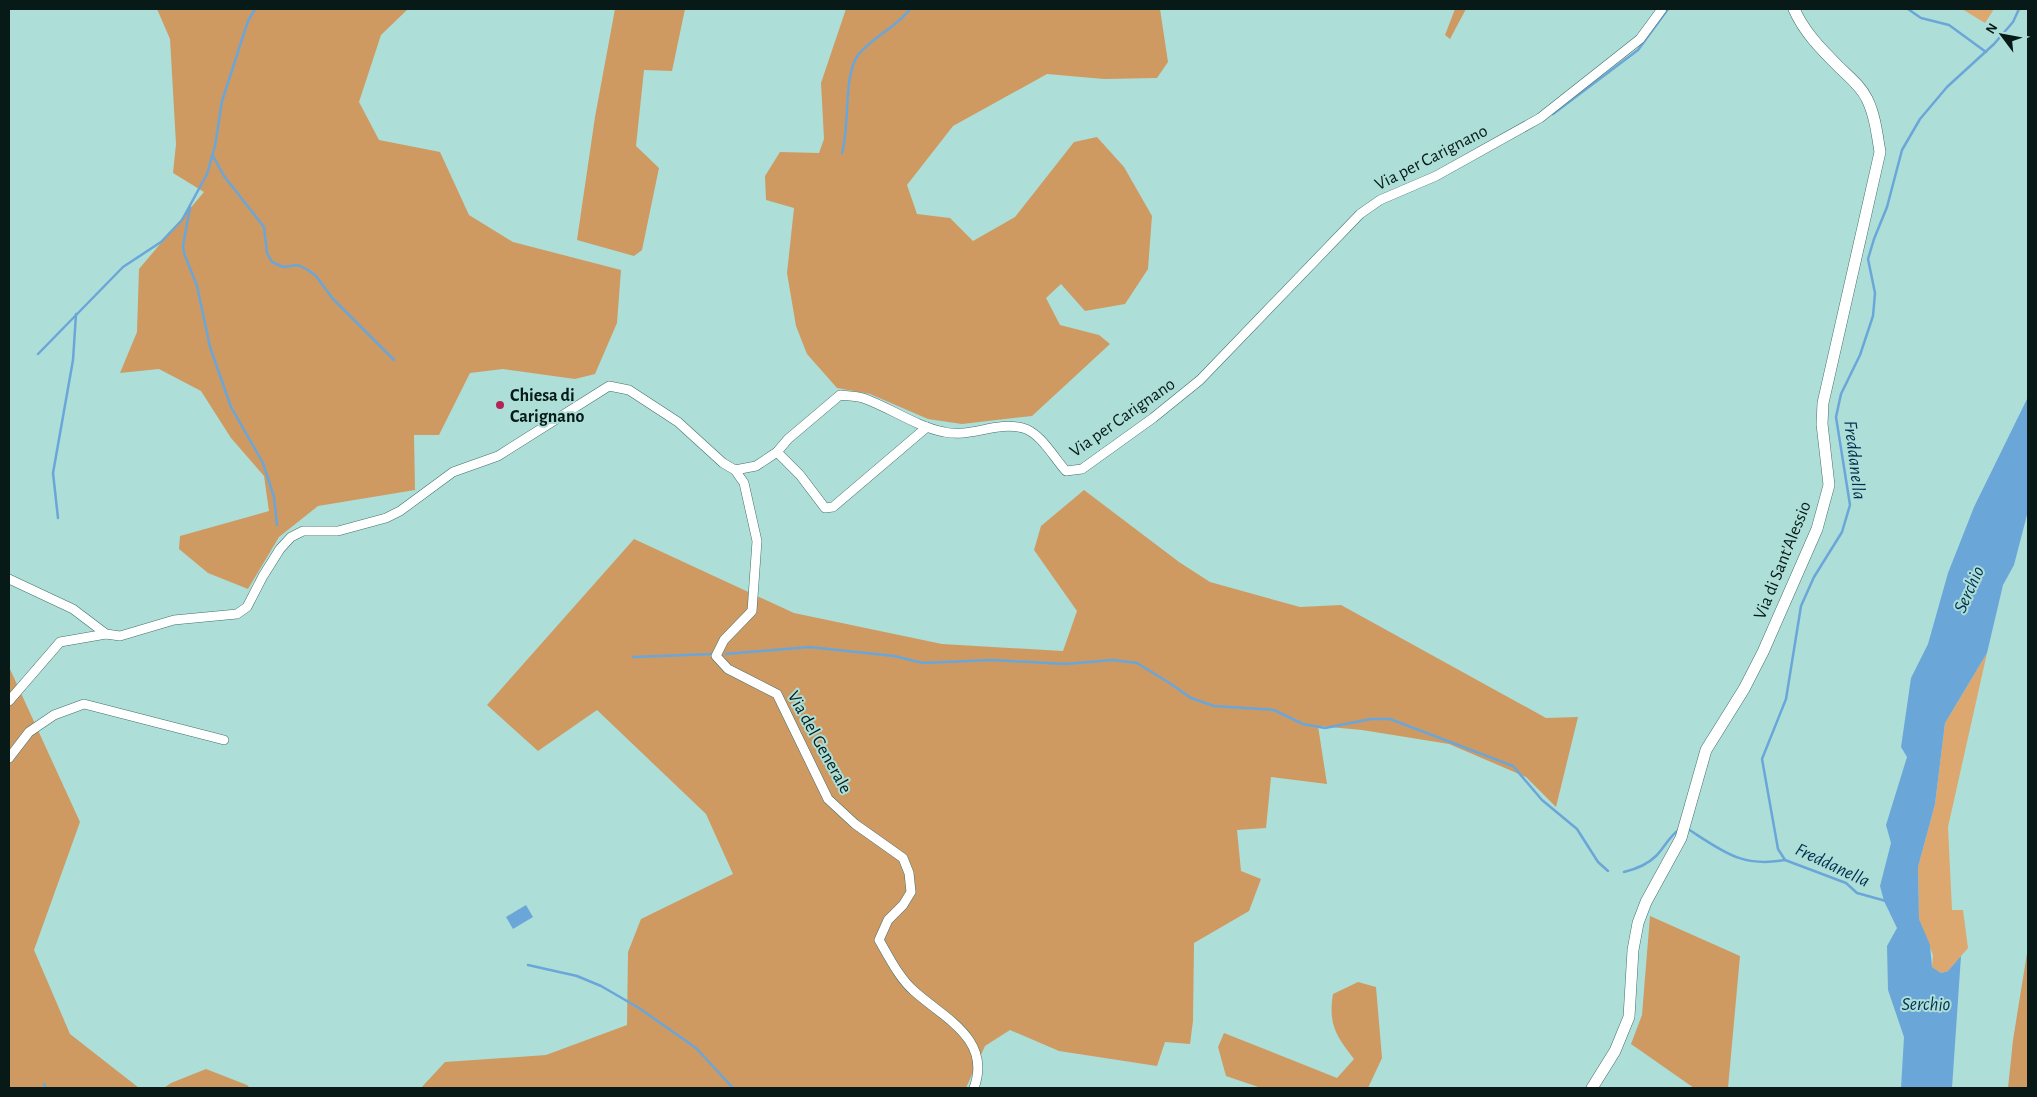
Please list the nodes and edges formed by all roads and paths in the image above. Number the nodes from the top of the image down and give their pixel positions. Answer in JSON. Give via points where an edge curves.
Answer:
{"nodes":[{"id":1,"x":1662,"y":9,"type":"edge"},
{"id":2,"x":1794,"y":9,"type":"edge"},
{"id":3,"x":927,"y":427,"type":"junction"},
{"id":4,"x":777,"y":452,"type":"junction"},
{"id":5,"x":736,"y":470,"type":"junction"},
{"id":6,"x":9,"y":579,"type":"edge"},
{"id":7,"x":106,"y":634,"type":"junction"},
{"id":8,"x":9,"y":701,"type":"edge"},
{"id":9,"x":224,"y":740,"type":"dead end"},
{"id":10,"x":9,"y":758,"type":"edge"},
{"id":11,"x":974,"y":1088,"type":"edge"},
{"id":12,"x":1592,"y":1088,"type":"edge"}],
"edges":[{"from":1,"to":3,"type":"street","name":"Via per Carignano","via":[[1640,39],[1540,118],[1436,176],[1380,200],[1360,214],[1200,380],[1082,468],[1066,471],[1033,433],[1024,428],[995,427],[963,433]]},
{"from":2,"to":12,"type":"street","name":"Via di Sant'Alessio","via":[[1817,46],[1866,97],[1876,123],[1880,152],[1823,403],[1828,485],[1817,529],[1763,652],[1706,750],[1681,838],[1646,902],[1633,950],[1629,1017],[1615,1051]]},
{"from":3,"to":4,"type":"street","name":"Via per Carignano","via":[[862,398],[840,395]]},
{"from":3,"to":4,"type":"street","via":[[833,507],[826,508]]},
{"from":4,"to":5,"type":"street","name":"Via per Carignano","via":[[756,466]]},
{"from":5,"to":7,"type":"street","via":[[654,406],[629,390],[609,386],[498,456],[453,472],[386,518],[338,531],[303,531],[291,537],[267,569],[247,607],[237,614],[174,620],[120,636]]},
{"from":5,"to":11,"type":"street","name":"Via del Generale","via":[[744,483],[757,541],[752,611],[724,640],[716,656],[728,669],[777,694],[828,799],[855,824],[903,858],[911,892],[888,920],[879,940],[902,978],[954,1022],[974,1045],[978,1077]]},
{"from":6,"to":7,"type":"street","via":[[73,609]]},
{"from":7,"to":8,"type":"street","via":[[60,642]]},
{"from":9,"to":10,"type":"street","via":[[84,704],[54,715],[29,732]]}]}
